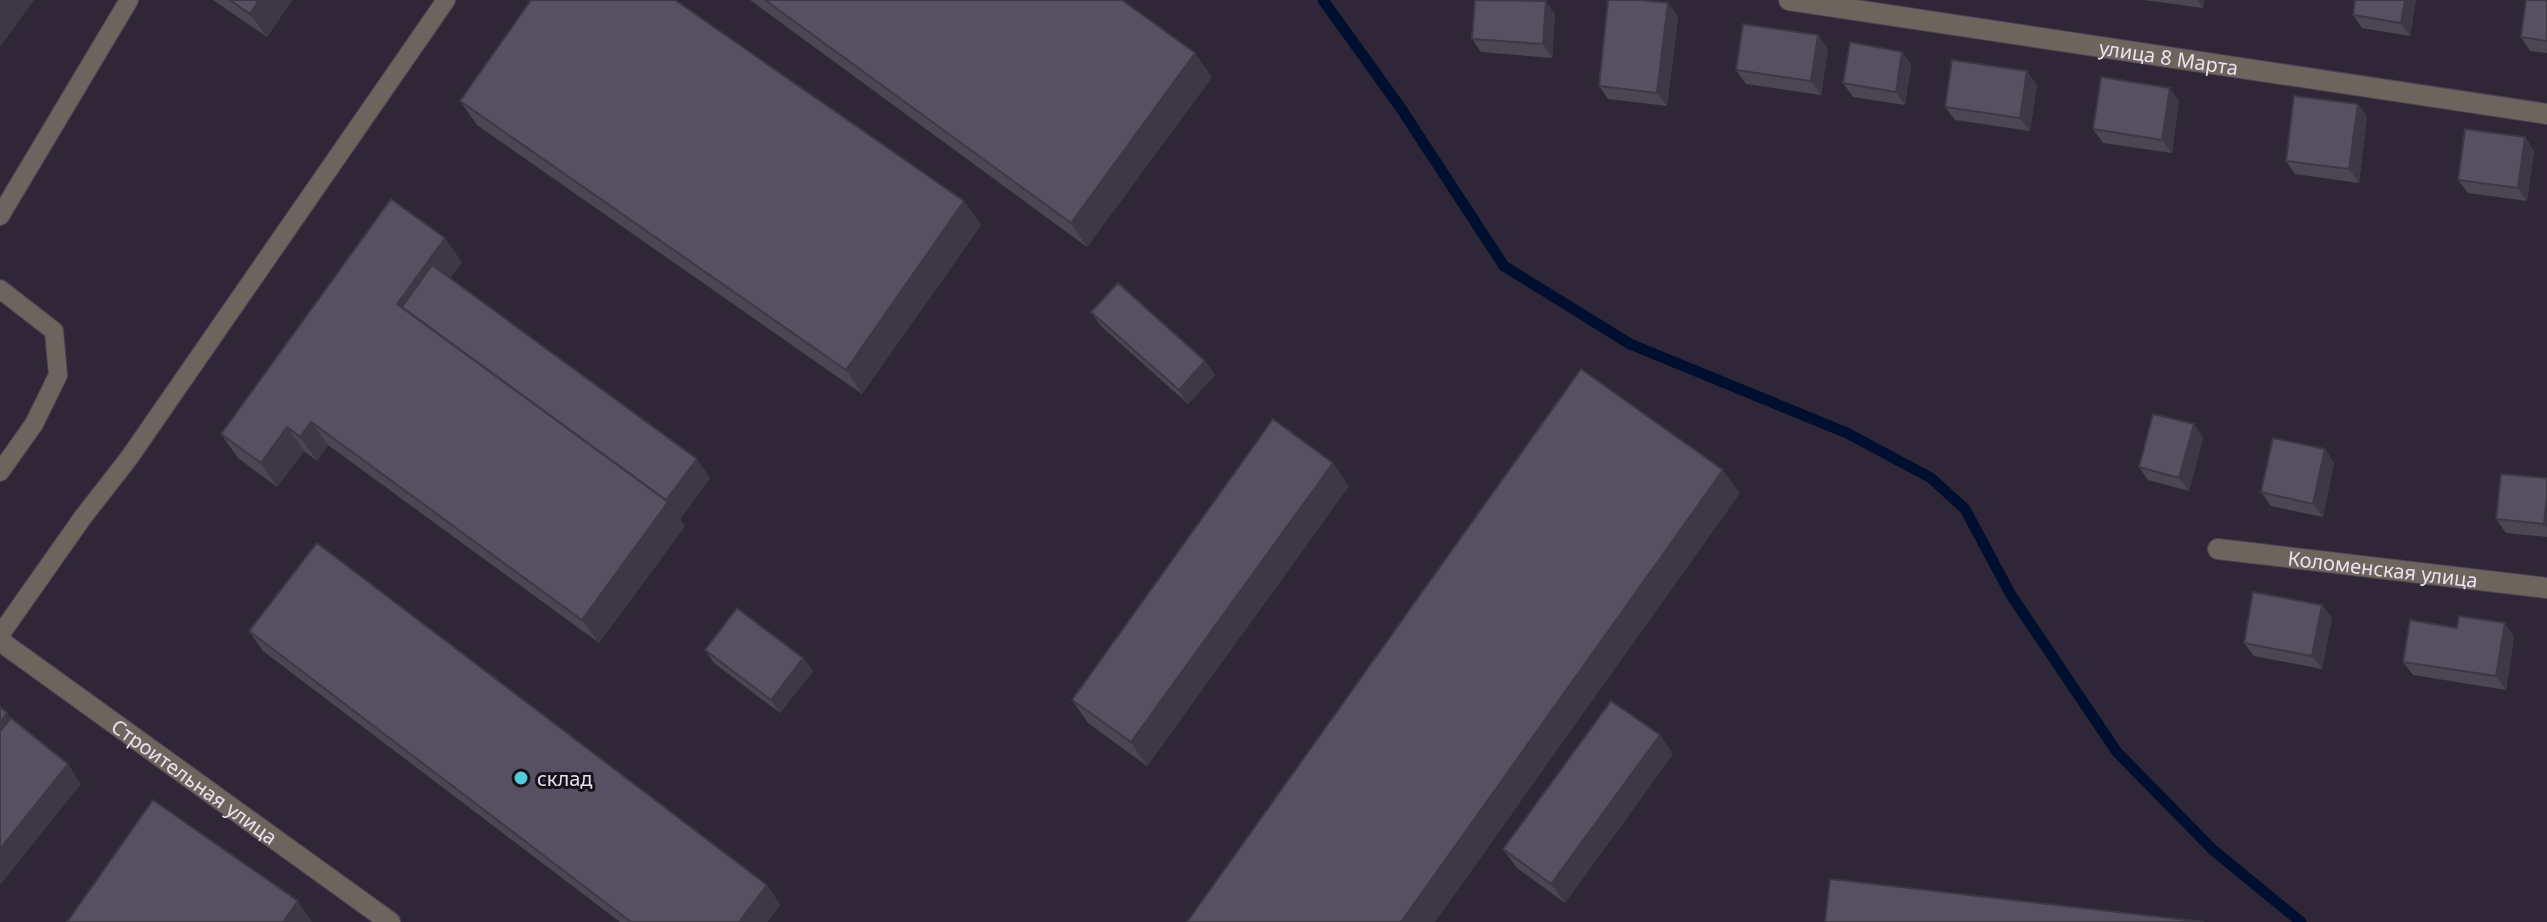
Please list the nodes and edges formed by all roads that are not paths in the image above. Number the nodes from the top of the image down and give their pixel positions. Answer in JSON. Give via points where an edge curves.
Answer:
{"nodes":[{"id":1,"x":129,"y":0,"type":"edge"},
{"id":2,"x":446,"y":0,"type":"edge"},
{"id":3,"x":1789,"y":0,"type":"edge"},
{"id":4,"x":2547,"y":114,"type":"edge"},
{"id":5,"x":0,"y":216,"type":"edge"},
{"id":6,"x":0,"y":289,"type":"edge"},
{"id":7,"x":0,"y":472,"type":"edge"},
{"id":8,"x":2218,"y":549,"type":"dead end"},
{"id":9,"x":2547,"y":588,"type":"edge"},
{"id":10,"x":0,"y":638,"type":"edge"},
{"id":11,"x":390,"y":922,"type":"edge"}],
"edges":[{"from":1,"to":5,"type":"lane"},
{"from":2,"to":10,"type":"lane"},
{"from":3,"to":4,"type":"street","name":"улица 8 Марта"},
{"from":6,"to":7,"type":"lane","via":[[54,331],[58,375],[34,424]]},
{"from":8,"to":9,"type":"street","name":"Коломенская улица"},
{"from":10,"to":11,"type":"street","name":"Строительная улица"}]}
